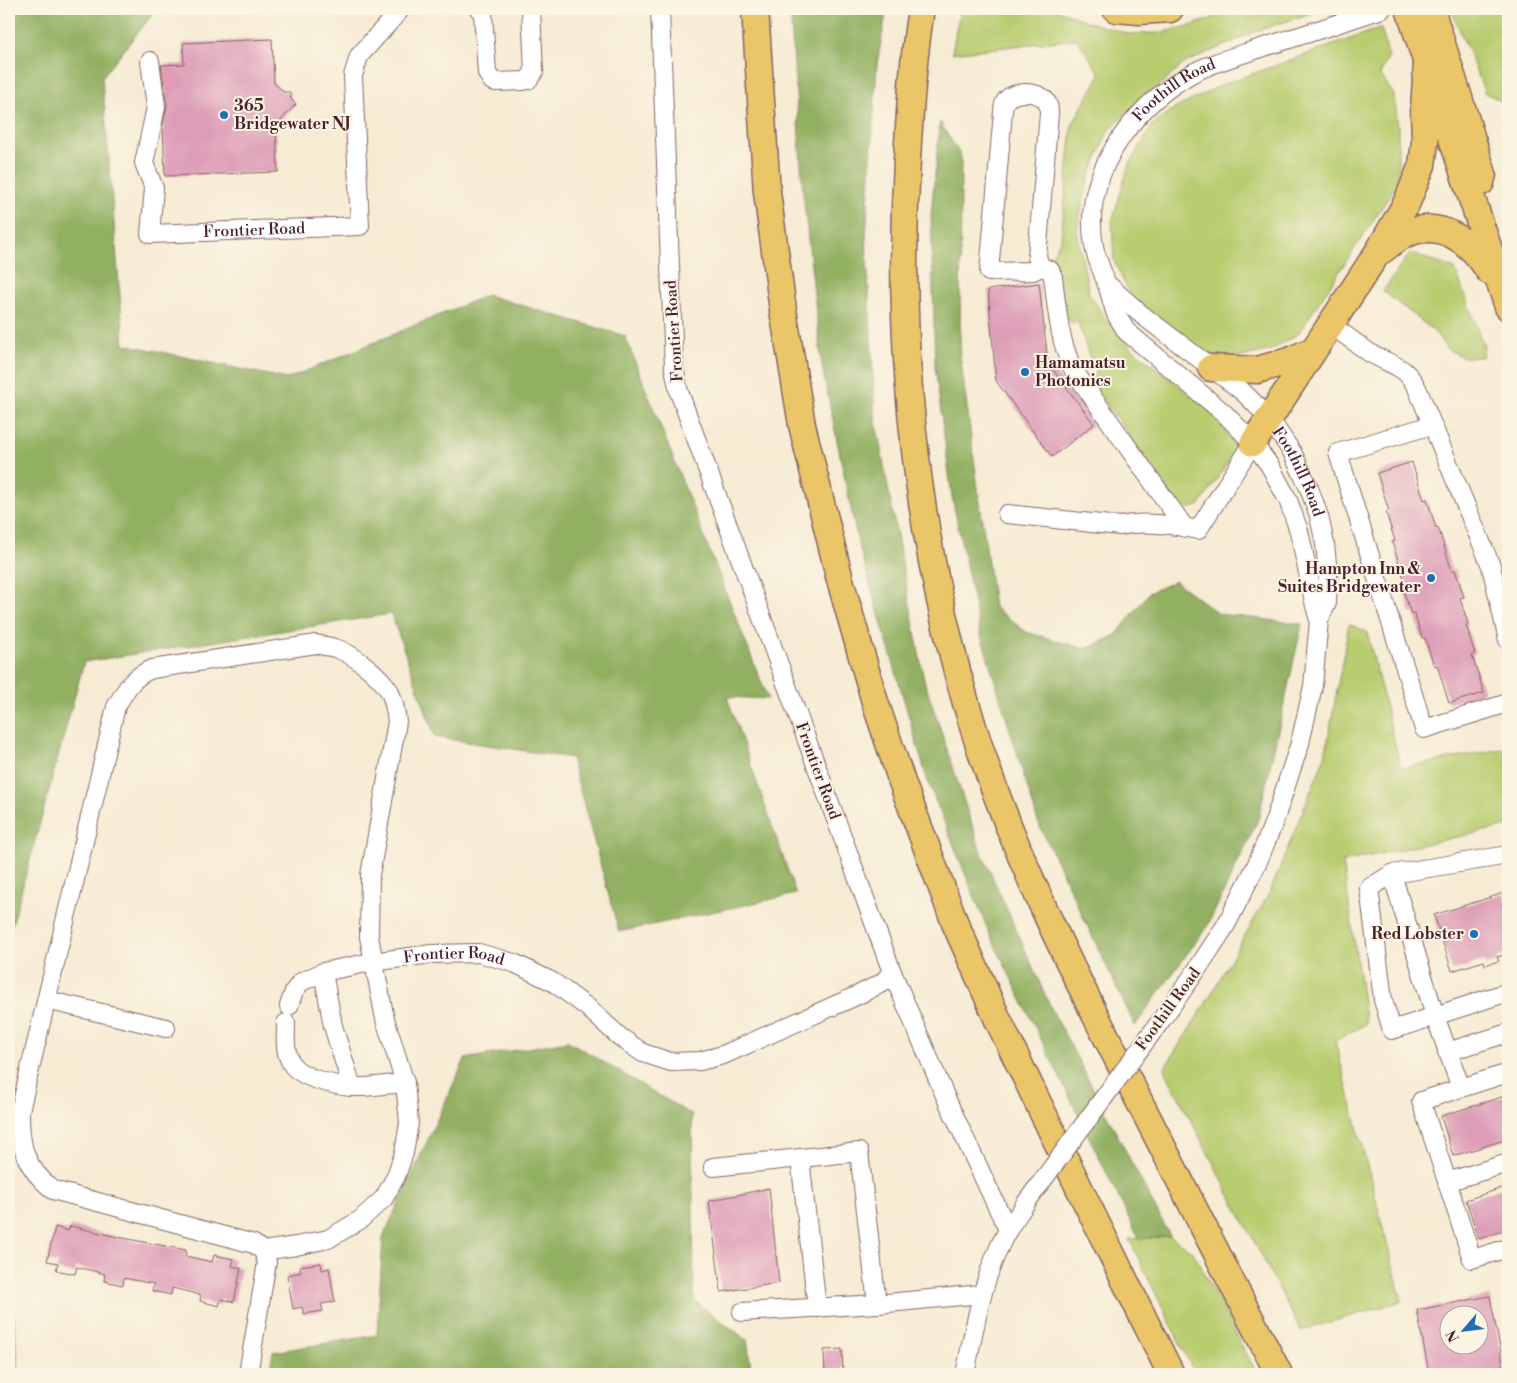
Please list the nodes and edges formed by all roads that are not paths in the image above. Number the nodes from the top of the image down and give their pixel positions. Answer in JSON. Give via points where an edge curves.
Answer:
{"nodes":[{"id":1,"x":402,"y":9,"type":"edge"},
{"id":2,"x":479,"y":9,"type":"edge"},
{"id":3,"x":531,"y":9,"type":"edge"},
{"id":4,"x":660,"y":9,"type":"edge"},
{"id":5,"x":755,"y":9,"type":"edge"},
{"id":6,"x":921,"y":9,"type":"edge"},
{"id":7,"x":1116,"y":9,"type":"edge"},
{"id":8,"x":1170,"y":9,"type":"edge"},
{"id":9,"x":1382,"y":9,"type":"edge"},
{"id":10,"x":1410,"y":9,"type":"edge"},
{"id":11,"x":1430,"y":9,"type":"edge"},
{"id":12,"x":150,"y":62,"type":"dead end"},
{"id":13,"x":1427,"y":62,"type":"junction"},
{"id":14,"x":1474,"y":208,"type":"junction"},
{"id":15,"x":1378,"y":252,"type":"junction"},
{"id":16,"x":1041,"y":267,"type":"junction"},
{"id":17,"x":1106,"y":283,"type":"junction"},
{"id":18,"x":1506,"y":301,"type":"edge"},
{"id":19,"x":1331,"y":325,"type":"junction"},
{"id":20,"x":1314,"y":350,"type":"junction"},
{"id":21,"x":1211,"y":368,"type":"junction"},
{"id":22,"x":1269,"y":418,"type":"junction"},
{"id":23,"x":1432,"y":425,"type":"junction"},
{"id":24,"x":1253,"y":442,"type":"junction"},
{"id":25,"x":1007,"y":514,"type":"dead end"},
{"id":26,"x":1186,"y":528,"type":"junction"},
{"id":27,"x":1319,"y":620,"type":"junction"},
{"id":28,"x":1508,"y":640,"type":"edge"},
{"id":29,"x":1508,"y":703,"type":"edge"},
{"id":30,"x":1508,"y":855,"type":"edge"},
{"id":31,"x":1392,"y":874,"type":"junction"},
{"id":32,"x":372,"y":962,"type":"junction"},
{"id":33,"x":324,"y":972,"type":"junction"},
{"id":34,"x":892,"y":972,"type":"junction"},
{"id":35,"x":1508,"y":992,"type":"edge"},
{"id":36,"x":46,"y":1000,"type":"junction"},
{"id":37,"x":1435,"y":1016,"type":"junction"},
{"id":38,"x":166,"y":1028,"type":"dead end"},
{"id":39,"x":1508,"y":1033,"type":"edge"},
{"id":40,"x":1447,"y":1052,"type":"junction"},
{"id":41,"x":1508,"y":1073,"type":"edge"},
{"id":42,"x":405,"y":1083,"type":"junction"},
{"id":43,"x":352,"y":1087,"type":"junction"},
{"id":44,"x":1461,"y":1088,"type":"junction"},
{"id":45,"x":800,"y":1158,"type":"junction"},
{"id":46,"x":1508,"y":1163,"type":"edge"},
{"id":47,"x":713,"y":1167,"type":"dead end"},
{"id":48,"x":1447,"y":1182,"type":"junction"},
{"id":49,"x":1008,"y":1230,"type":"junction"},
{"id":50,"x":1508,"y":1248,"type":"edge"},
{"id":51,"x":263,"y":1251,"type":"junction"},
{"id":52,"x":982,"y":1294,"type":"junction"},
{"id":53,"x":877,"y":1304,"type":"junction"},
{"id":54,"x":817,"y":1308,"type":"junction"},
{"id":55,"x":742,"y":1312,"type":"dead end"},
{"id":56,"x":248,"y":1374,"type":"edge"},
{"id":57,"x":964,"y":1374,"type":"edge"},
{"id":58,"x":1172,"y":1374,"type":"edge"},
{"id":59,"x":1279,"y":1374,"type":"edge"}],
"edges":[{"from":1,"to":12,"type":"street","name":"Frontier Road","via":[[359,56],[353,76],[360,226],[150,234],[154,188],[144,163],[156,107]]},
{"from":2,"to":3,"type":"street","via":[[483,13],[487,73],[496,82],[528,80],[534,72]]},
{"from":4,"to":34,"type":"street","name":"Frontier Road","via":[[674,368],[679,392]]},
{"from":5,"to":58,"type":"highway","via":[[767,192],[802,425],[840,580],[875,702],[955,923],[998,1020]]},
{"from":6,"to":59,"type":"highway","via":[[914,48],[906,179],[904,329],[916,468],[941,604],[962,685],[1000,802],[1064,952]]},
{"from":7,"to":8,"type":"highway"},
{"from":9,"to":17,"type":"street","name":"Foothill Road","via":[[1221,61],[1198,71],[1152,101],[1116,144],[1103,168],[1096,194],[1092,222],[1094,247]]},
{"from":10,"to":13,"type":"highway"},
{"from":11,"to":14,"type":"highway","via":[[1483,174]]},
{"from":13,"to":14,"type":"highway"},
{"from":13,"to":15,"type":"highway","via":[[1422,165],[1407,202]]},
{"from":14,"to":18,"type":"highway"},
{"from":15,"to":18,"type":"highway","via":[[1405,234],[1418,230],[1444,231],[1469,245],[1484,263]]},
{"from":15,"to":19,"type":"highway"},
{"from":16,"to":16,"type":"street","via":[[1033,271],[989,272],[1002,112],[1007,100],[1021,93],[1038,95],[1048,104],[1037,256]]},
{"from":16,"to":26,"type":"street","via":[[1050,270],[1062,342],[1074,371]]},
{"from":17,"to":21,"type":"street","name":"Foothill Road"},
{"from":17,"to":24,"type":"street","name":"Foothill Road","via":[[1116,314],[1126,331],[1213,403]]},
{"from":19,"to":20,"type":"highway"},
{"from":19,"to":23,"type":"street","via":[[1371,353],[1402,368],[1417,388]]},
{"from":20,"to":21,"type":"highway","via":[[1257,370]]},
{"from":20,"to":22,"type":"highway"},
{"from":21,"to":22,"type":"street","name":"Foothill Road","via":[[1242,391]]},
{"from":22,"to":24,"type":"highway"},
{"from":22,"to":27,"type":"street","name":"Foothill Road","via":[[1292,452],[1319,516],[1328,573],[1327,603]]},
{"from":23,"to":28,"type":"street","via":[[1491,566]]},
{"from":23,"to":29,"type":"street","via":[[1338,453],[1424,729]]},
{"from":24,"to":26,"type":"street","via":[[1198,530]]},
{"from":24,"to":27,"type":"street","name":"Foothill Road","via":[[1270,466],[1299,532]]},
{"from":25,"to":26,"type":"street","via":[[1120,526]]},
{"from":27,"to":49,"type":"street","name":"Foothill Road","bridge":true,"via":[[1313,686],[1300,742],[1274,822],[1226,925]]},
{"from":30,"to":31,"type":"street"},
{"from":31,"to":37,"type":"street"},
{"from":31,"to":37,"type":"street","via":[[1369,888],[1382,1000],[1392,1030]]},
{"from":32,"to":33,"type":"street","name":"Frontier Road"},
{"from":32,"to":34,"type":"street","name":"Frontier Road","via":[[432,954],[479,953],[514,963],[553,982],[643,1053],[671,1062],[700,1061],[723,1055],[856,996],[882,982]]},
{"from":32,"to":36,"type":"street","via":[[370,875],[397,722],[395,707],[389,692],[374,672],[337,649],[316,644],[152,669],[140,674],[126,689],[116,707]]},
{"from":32,"to":42,"type":"street","via":[[384,1019]]},
{"from":33,"to":43,"type":"street","via":[[333,1026]]},
{"from":33,"to":43,"type":"street","name":"Frontier Road","via":[[301,982],[294,991],[285,1047],[290,1063],[302,1074]]},
{"from":34,"to":49,"type":"street"},
{"from":35,"to":37,"type":"street"},
{"from":36,"to":38,"type":"street"},
{"from":36,"to":51,"type":"street","via":[[20,1112],[23,1151],[38,1178],[53,1190],[254,1244]]},
{"from":37,"to":40,"type":"street"},
{"from":39,"to":40,"type":"street"},
{"from":40,"to":44,"type":"street"},
{"from":41,"to":44,"type":"street"},
{"from":42,"to":43,"type":"street"},
{"from":42,"to":51,"type":"street","via":[[409,1123],[404,1153],[384,1198],[360,1220],[328,1238]]},
{"from":44,"to":48,"type":"street","via":[[1421,1101]]},
{"from":45,"to":47,"type":"street"},
{"from":45,"to":53,"type":"street","via":[[859,1152]]},
{"from":45,"to":54,"type":"street"},
{"from":46,"to":48,"type":"street"},
{"from":48,"to":50,"type":"street","via":[[1472,1260]]},
{"from":49,"to":52,"type":"street","name":"Foothill Road"},
{"from":51,"to":56,"type":"street","via":[[267,1262]]},
{"from":52,"to":53,"type":"street"},
{"from":52,"to":57,"type":"street","name":"Foothill Road"},
{"from":53,"to":54,"type":"street"},
{"from":54,"to":55,"type":"street"}]}
